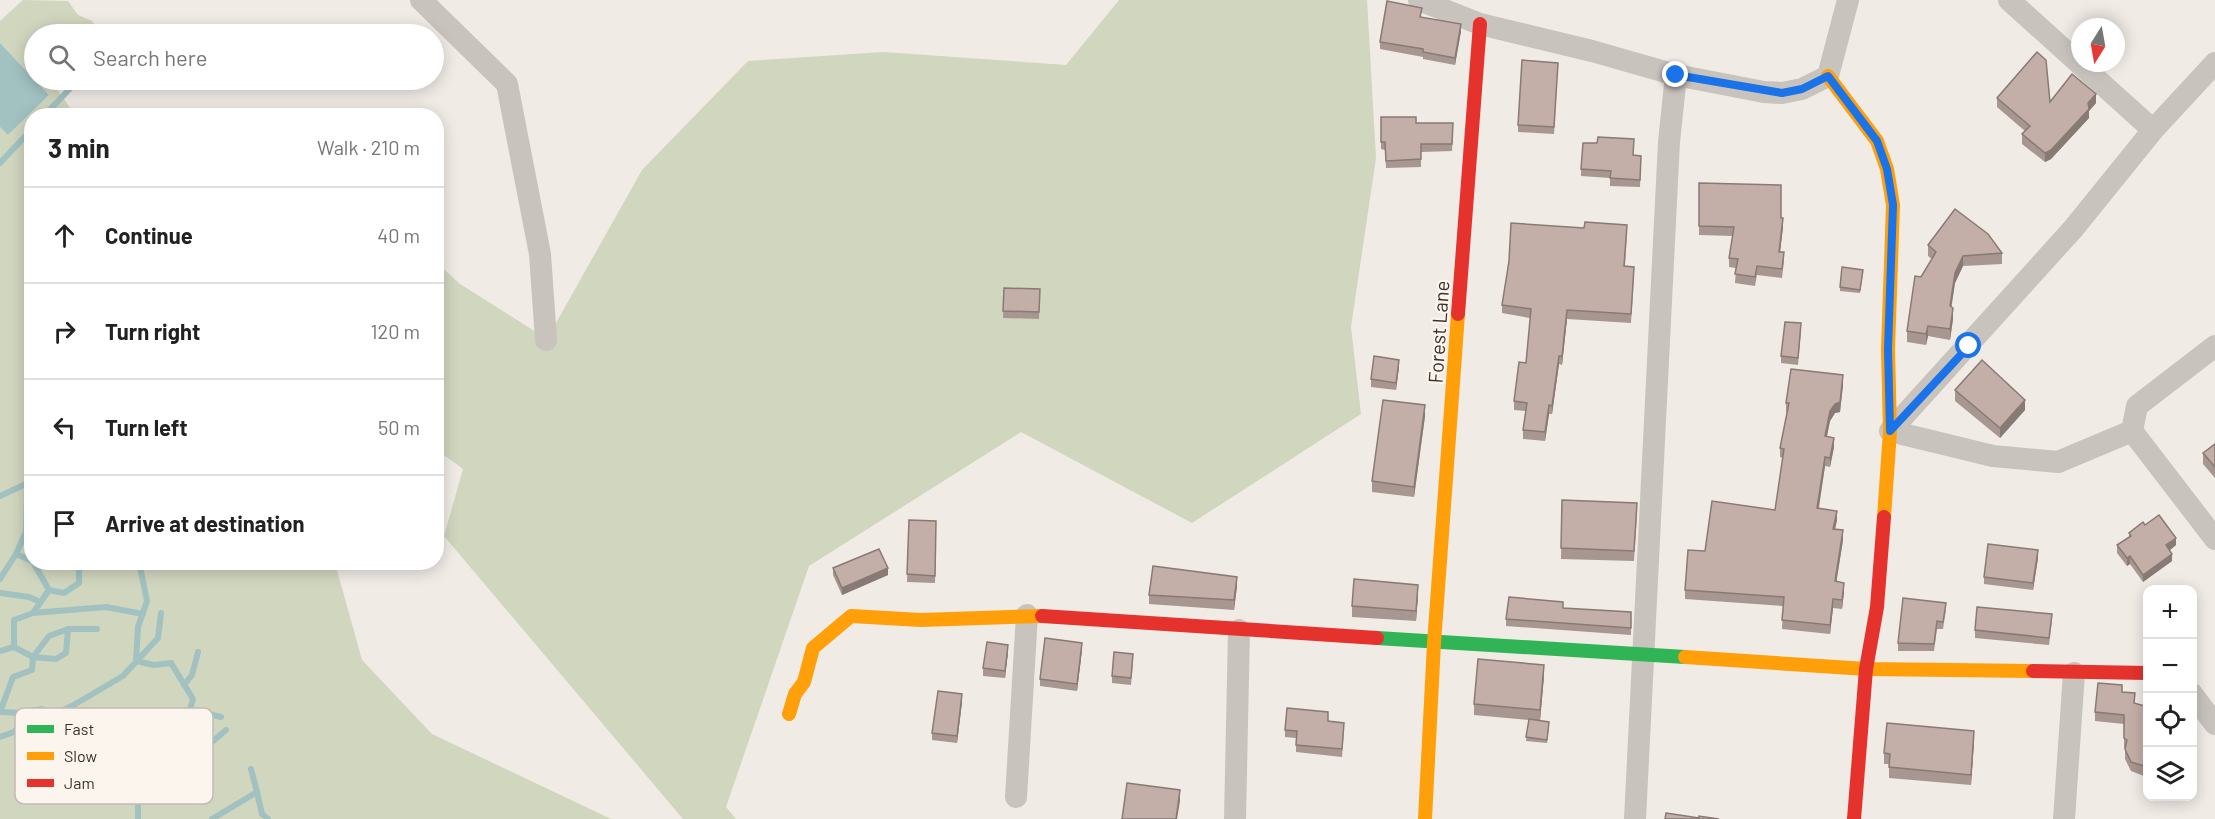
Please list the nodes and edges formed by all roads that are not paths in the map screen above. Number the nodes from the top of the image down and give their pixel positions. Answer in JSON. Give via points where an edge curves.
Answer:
{"nodes":[{"id":1,"x":422,"y":0,"type":"edge"},
{"id":2,"x":1419,"y":0,"type":"edge"},
{"id":3,"x":1848,"y":0,"type":"edge"},
{"id":4,"x":2010,"y":0,"type":"edge"},
{"id":5,"x":1479,"y":24,"type":"junction"},
{"id":6,"x":2215,"y":63,"type":"edge"},
{"id":7,"x":1676,"y":75,"type":"junction"},
{"id":8,"x":1828,"y":76,"type":"junction"},
{"id":9,"x":2153,"y":130,"type":"junction"},
{"id":10,"x":546,"y":340,"type":"dead end"},
{"id":11,"x":2215,"y":346,"type":"edge"},
{"id":12,"x":1890,"y":431,"type":"junction"},
{"id":13,"x":2132,"y":431,"type":"junction"},
{"id":14,"x":2215,"y":538,"type":"edge"},
{"id":15,"x":1027,"y":615,"type":"junction"},
{"id":16,"x":1239,"y":630,"type":"junction"},
{"id":17,"x":1434,"y":643,"type":"junction"},
{"id":18,"x":1643,"y":656,"type":"junction"},
{"id":19,"x":1866,"y":669,"type":"junction"},
{"id":20,"x":2074,"y":673,"type":"junction"},
{"id":21,"x":2143,"y":673,"type":"edge"},
{"id":22,"x":2197,"y":699,"type":"edge"},
{"id":23,"x":789,"y":714,"type":"dead end"},
{"id":24,"x":2215,"y":724,"type":"edge"},
{"id":25,"x":1017,"y":797,"type":"dead end"},
{"id":26,"x":1235,"y":819,"type":"edge"},
{"id":27,"x":1425,"y":819,"type":"edge"},
{"id":28,"x":1635,"y":819,"type":"edge"},
{"id":29,"x":1854,"y":819,"type":"edge"},
{"id":30,"x":2064,"y":819,"type":"edge"}],
"edges":[{"from":1,"to":10,"type":"street","via":[[507,84],[540,254]]},
{"from":2,"to":5,"type":"street"},
{"from":3,"to":8,"type":"street"},
{"from":4,"to":9,"type":"street"},
{"from":5,"to":7,"type":"street"},
{"from":5,"to":17,"type":"street","name":"Forest Lane"},
{"from":6,"to":9,"type":"street"},
{"from":7,"to":8,"type":"street","via":[[1782,93],[1802,89]]},
{"from":7,"to":18,"type":"street","via":[[1669,142]]},
{"from":8,"to":12,"type":"street","via":[[1877,141],[1887,169],[1893,205],[1888,349]]},
{"from":9,"to":12,"type":"street","via":[[2073,229]]},
{"from":11,"to":13,"type":"street","via":[[2137,406]]},
{"from":12,"to":13,"type":"street","via":[[1993,456],[2058,462]]},
{"from":12,"to":19,"type":"street","via":[[1877,607]]},
{"from":13,"to":14,"type":"street"},
{"from":15,"to":16,"type":"street"},
{"from":15,"to":23,"type":"street","via":[[921,620],[851,616],[813,648],[804,682],[795,694]]},
{"from":15,"to":25,"type":"street"},
{"from":16,"to":17,"type":"street"},
{"from":16,"to":26,"type":"street"},
{"from":17,"to":18,"type":"street"},
{"from":17,"to":27,"type":"street","name":"Forest Lane"},
{"from":18,"to":19,"type":"street"},
{"from":18,"to":28,"type":"street"},
{"from":19,"to":20,"type":"street"},
{"from":19,"to":29,"type":"street"},
{"from":20,"to":21,"type":"street"},
{"from":20,"to":30,"type":"street"},
{"from":22,"to":24,"type":"street"}]}
